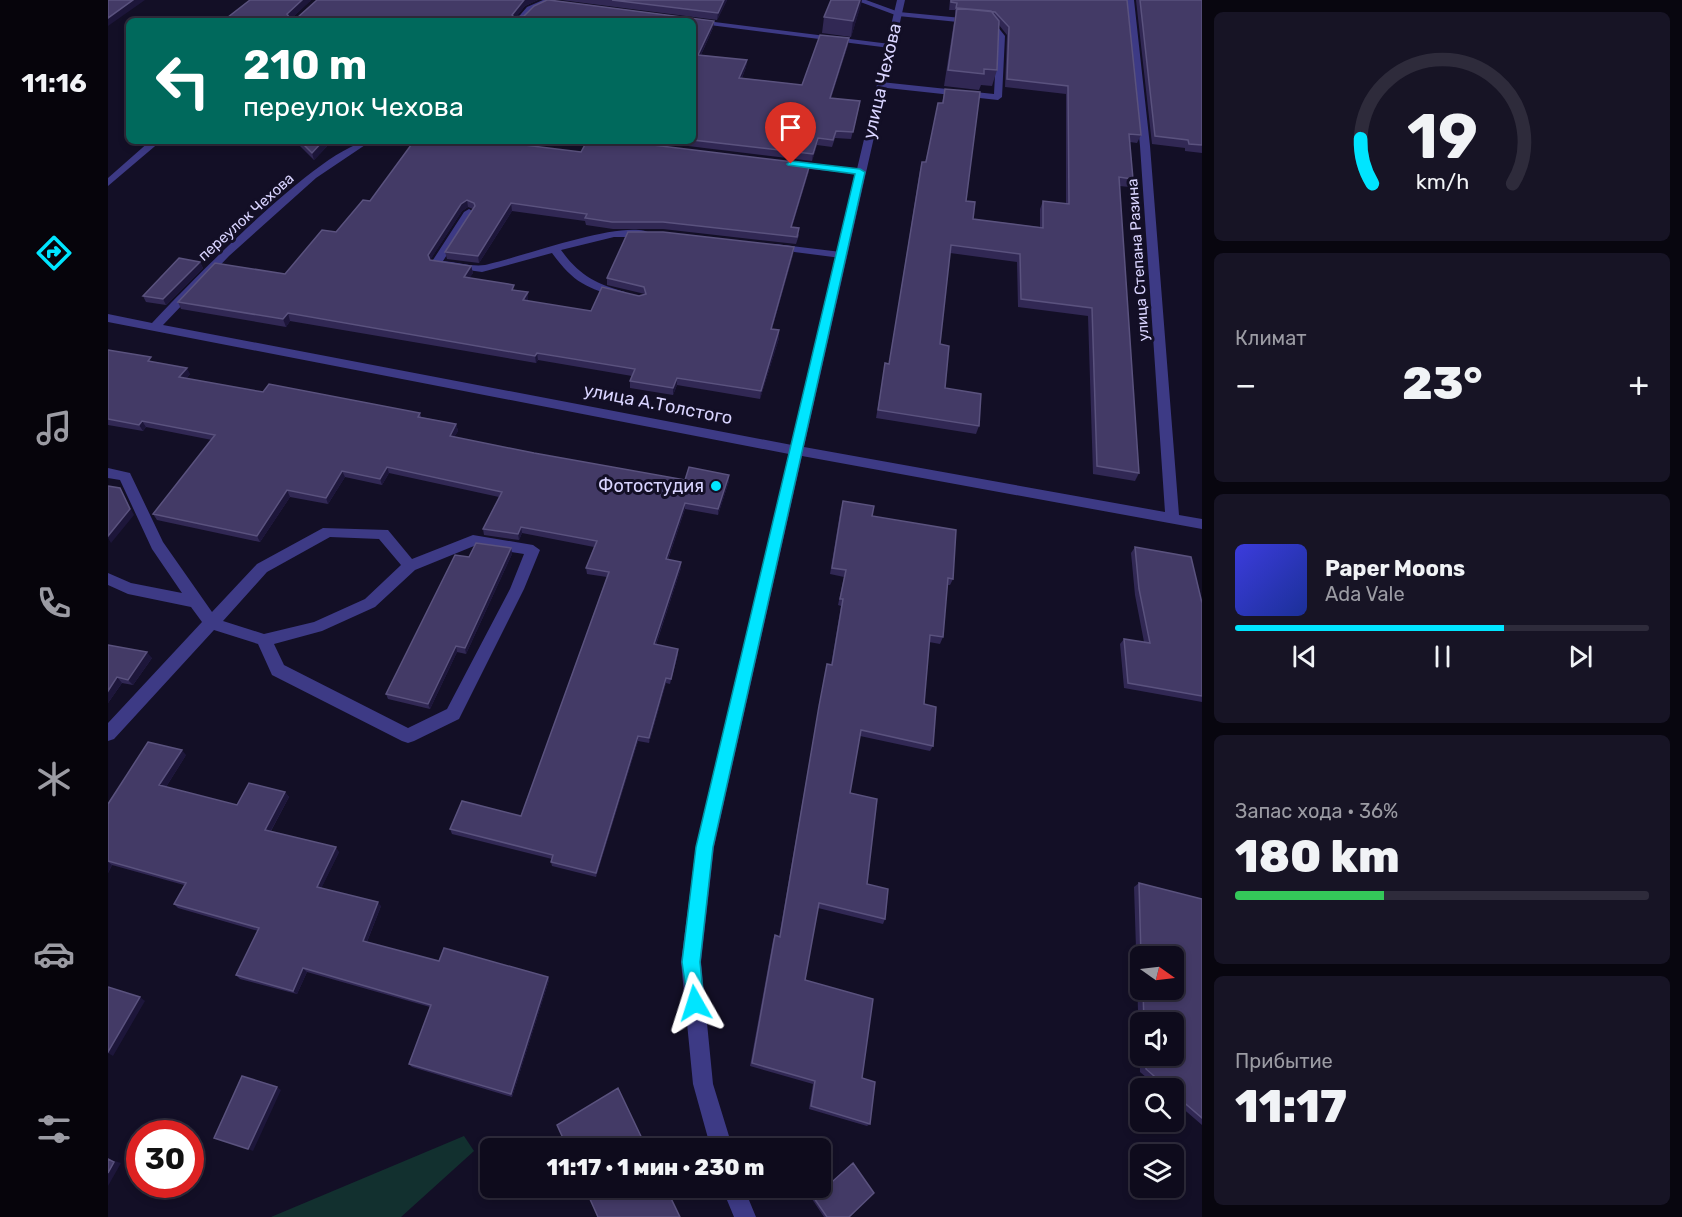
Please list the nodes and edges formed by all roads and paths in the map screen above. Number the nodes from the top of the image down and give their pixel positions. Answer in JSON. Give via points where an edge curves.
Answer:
{"nodes":[{"id":1,"x":859,"y":0,"type":"edge"},
{"id":2,"x":1130,"y":0,"type":"edge"},
{"id":3,"x":548,"y":1,"type":"edge"},
{"id":4,"x":560,"y":4,"type":"edge"},
{"id":5,"x":899,"y":9,"type":"edge"},
{"id":6,"x":522,"y":18,"type":"edge"},
{"id":7,"x":696,"y":21,"type":"edge"},
{"id":8,"x":890,"y":46,"type":"junction"},
{"id":9,"x":881,"y":85,"type":"junction"},
{"id":10,"x":153,"y":144,"type":"edge"},
{"id":11,"x":361,"y":144,"type":"edge"},
{"id":12,"x":779,"y":162,"type":"edge"},
{"id":13,"x":860,"y":172,"type":"junction"},
{"id":14,"x":108,"y":183,"type":"edge"},
{"id":15,"x":469,"y":212,"type":"edge"},
{"id":16,"x":663,"y":234,"type":"edge"},
{"id":17,"x":758,"y":245,"type":"edge"},
{"id":18,"x":555,"y":249,"type":"junction"},
{"id":19,"x":841,"y":255,"type":"junction"},
{"id":20,"x":629,"y":296,"type":"edge"},
{"id":21,"x":108,"y":318,"type":"edge"},
{"id":22,"x":155,"y":326,"type":"junction"},
{"id":23,"x":795,"y":450,"type":"junction"},
{"id":24,"x":108,"y":473,"type":"edge"},
{"id":25,"x":1172,"y":518,"type":"junction"},
{"id":26,"x":1202,"y":524,"type":"edge"},
{"id":27,"x":410,"y":566,"type":"junction"},
{"id":28,"x":108,"y":579,"type":"edge"},
{"id":29,"x":198,"y":602,"type":"junction"},
{"id":30,"x":210,"y":623,"type":"junction"},
{"id":31,"x":264,"y":640,"type":"junction"},
{"id":32,"x":108,"y":735,"type":"edge"},
{"id":33,"x":719,"y":1138,"type":"edge"},
{"id":34,"x":737,"y":1198,"type":"edge"},
{"id":35,"x":745,"y":1217,"type":"edge"}],
"edges":[{"from":1,"to":5,"type":"street"},
{"from":2,"to":25,"type":"street","name":"улица Степана Разина","via":[[1145,146]]},
{"from":3,"to":4,"type":"street"},
{"from":3,"to":6,"type":"street","via":[[530,9]]},
{"from":5,"to":8,"type":"street","name":"улица Чехова"},
{"from":5,"to":9,"type":"street","via":[[990,23],[1001,36],[998,97]]},
{"from":7,"to":8,"type":"street"},
{"from":8,"to":9,"type":"street","name":"улица Чехова"},
{"from":9,"to":13,"type":"street","name":"улица Чехова"},
{"from":10,"to":14,"type":"street"},
{"from":11,"to":22,"type":"street","name":"переулок Чехова","via":[[313,176],[225,254]]},
{"from":12,"to":13,"type":"street"},
{"from":13,"to":19,"type":"street","name":"улица Чехова"},
{"from":15,"to":18,"type":"street","via":[[436,263],[482,269]]},
{"from":16,"to":18,"type":"street","via":[[614,234]]},
{"from":17,"to":19,"type":"street"},
{"from":18,"to":20,"type":"street","via":[[572,274],[597,288]]},
{"from":19,"to":23,"type":"street","name":"улица Чехова"},
{"from":21,"to":22,"type":"street","name":"улица А.Толстого"},
{"from":22,"to":23,"type":"street","name":"улица А.Толстого"},
{"from":23,"to":25,"type":"street","name":"улица А.Толстого"},
{"from":23,"to":33,"type":"street","name":"улица Чехова","via":[[705,847],[691,962],[703,1084]]},
{"from":24,"to":29,"type":"street","via":[[125,476],[157,545]]},
{"from":25,"to":26,"type":"street","name":"улица А.Толстого"},
{"from":27,"to":30,"type":"street","via":[[383,534],[328,532],[262,568]]},
{"from":27,"to":31,"type":"street","via":[[370,603],[317,627]]},
{"from":27,"to":31,"type":"street","via":[[473,540],[533,550],[453,714],[408,736],[278,670]]},
{"from":28,"to":29,"type":"street","via":[[128,588]]},
{"from":29,"to":30,"type":"street"},
{"from":30,"to":31,"type":"street"},
{"from":30,"to":32,"type":"street"},
{"from":34,"to":35,"type":"street"}]}
